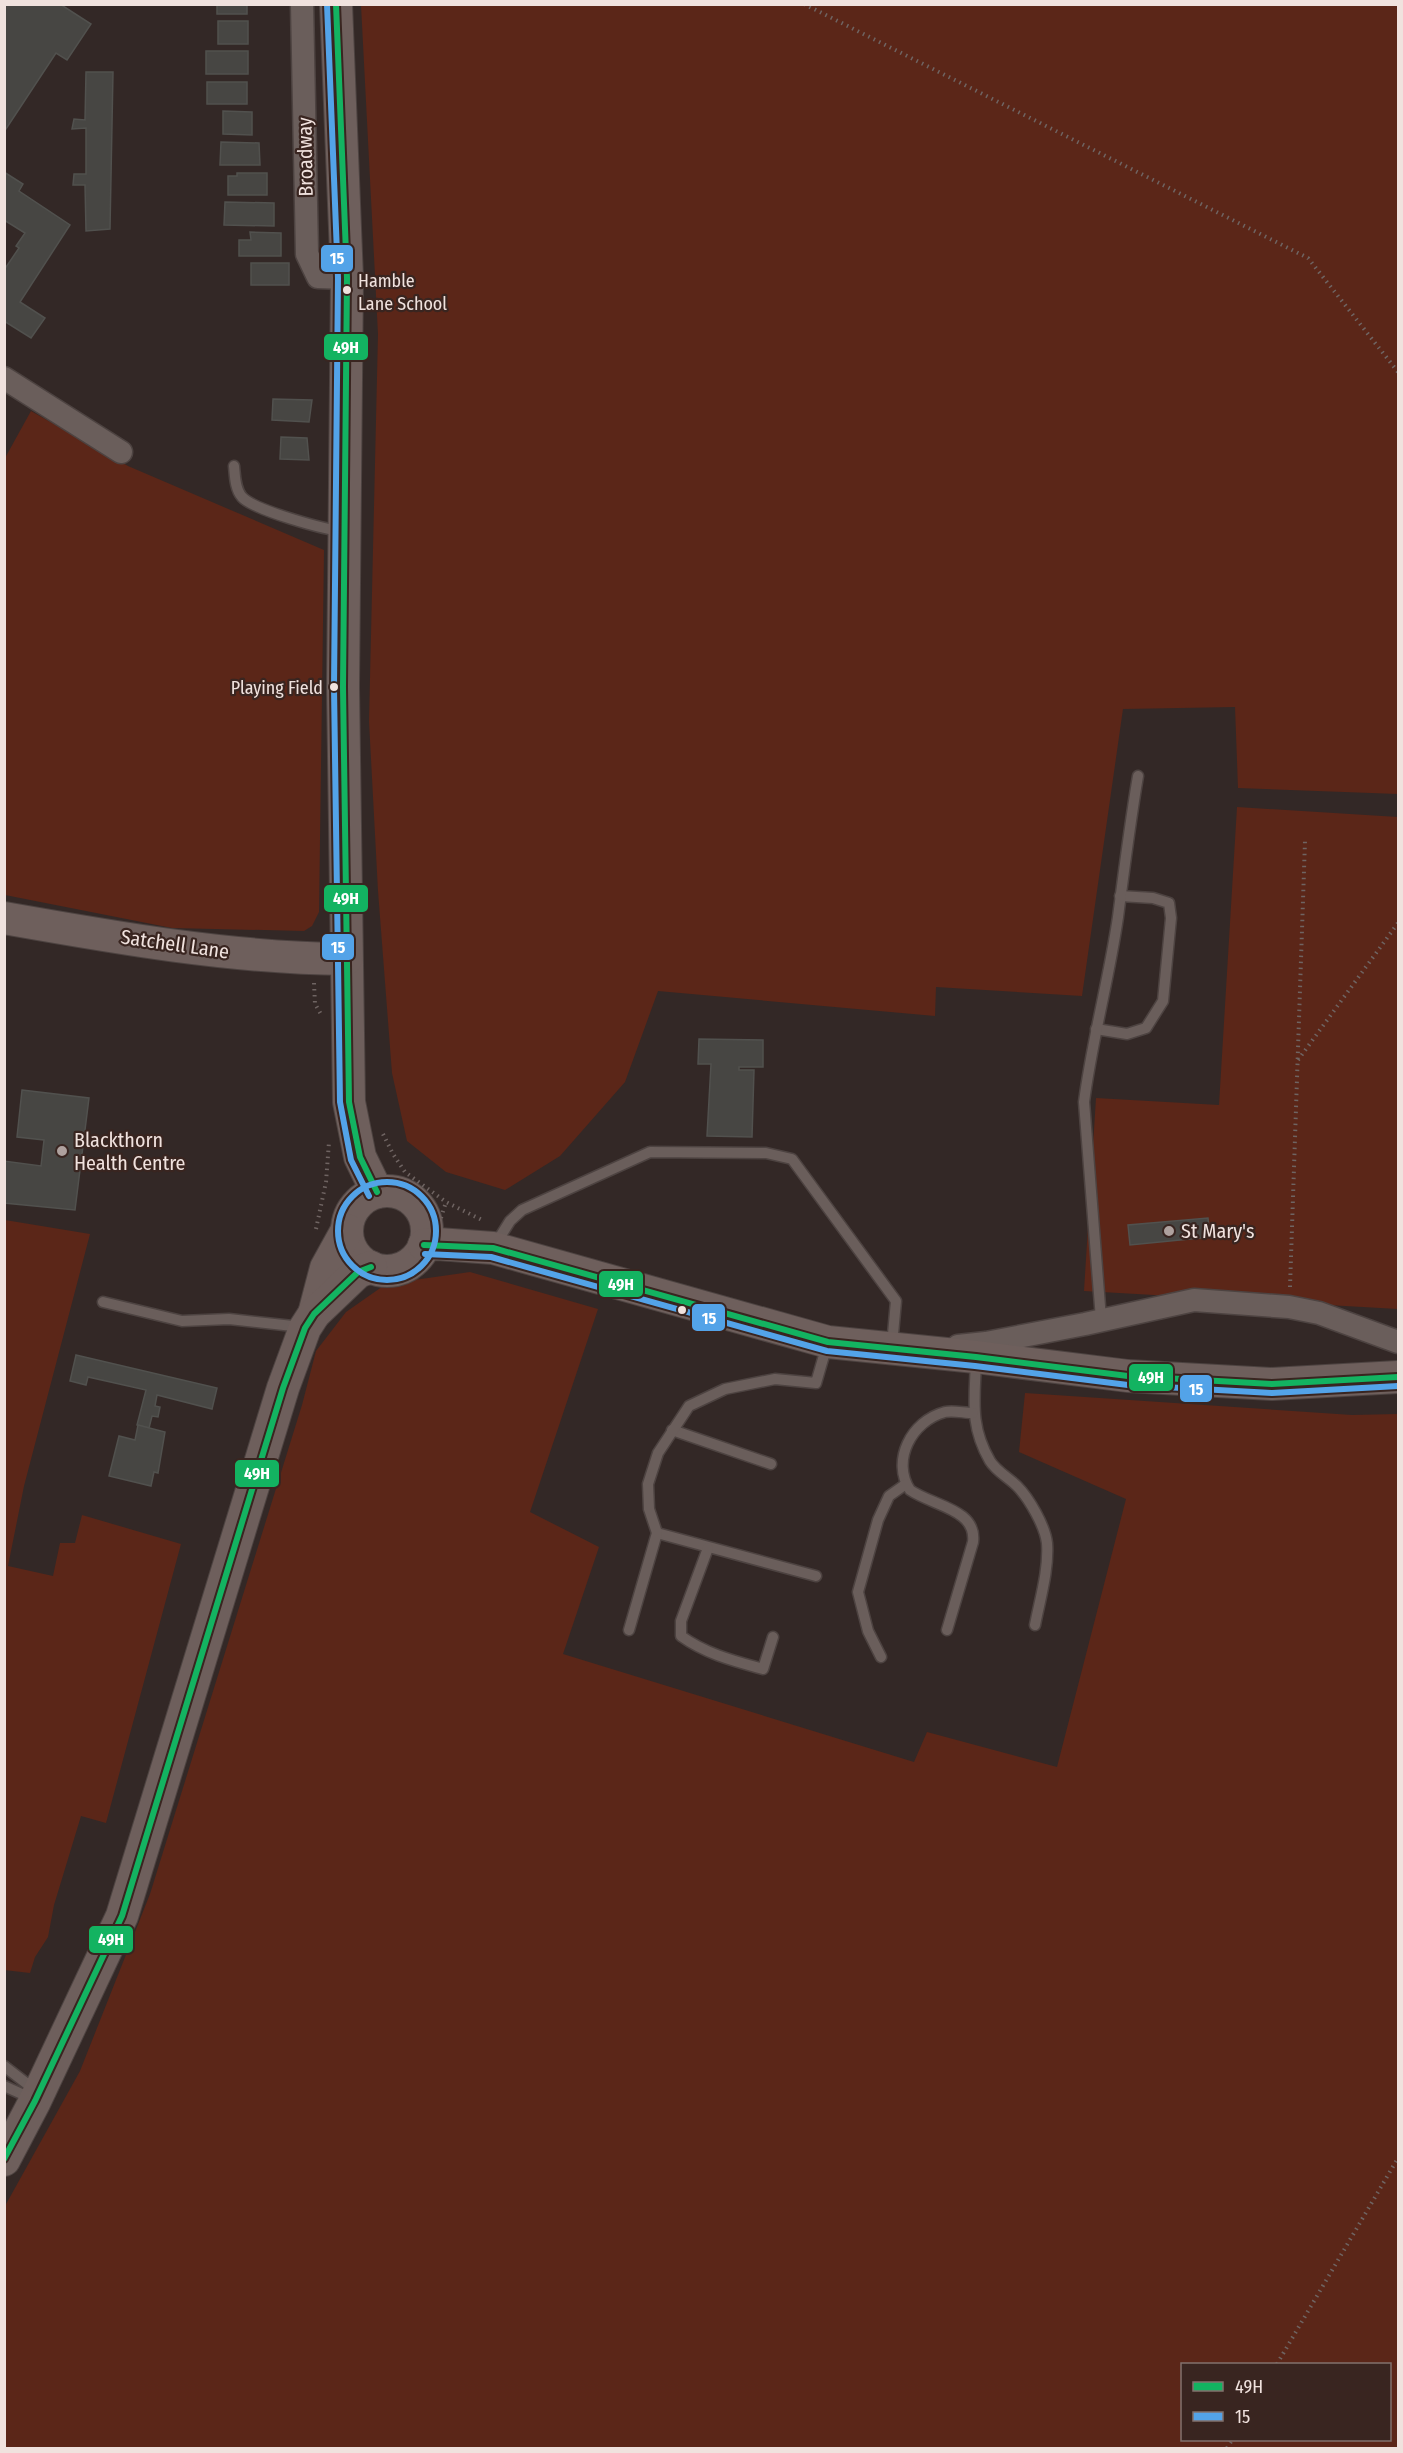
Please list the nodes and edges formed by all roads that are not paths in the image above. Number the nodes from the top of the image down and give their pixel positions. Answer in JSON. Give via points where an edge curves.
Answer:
{"nodes":[{"id":1,"x":302,"y":4,"type":"edge"},
{"id":2,"x":336,"y":4,"type":"edge"},
{"id":3,"x":347,"y":278,"type":"junction"},
{"id":4,"x":4,"y":378,"type":"edge"},
{"id":5,"x":121,"y":452,"type":"dead end"},
{"id":6,"x":234,"y":466,"type":"dead end"},
{"id":7,"x":344,"y":531,"type":"junction"},
{"id":8,"x":1138,"y":776,"type":"dead end"},
{"id":9,"x":1120,"y":896,"type":"junction"},
{"id":10,"x":4,"y":918,"type":"edge"},
{"id":11,"x":346,"y":959,"type":"junction"},
{"id":12,"x":1096,"y":1029,"type":"junction"},
{"id":13,"x":377,"y":1192,"type":"junction"},
{"id":14,"x":416,"y":1204,"type":"junction"},
{"id":15,"x":347,"y":1230,"type":"junction"},
{"id":16,"x":493,"y":1248,"type":"junction"},
{"id":17,"x":422,"y":1256,"type":"junction"},
{"id":18,"x":380,"y":1273,"type":"junction"},
{"id":19,"x":103,"y":1302,"type":"dead end"},
{"id":20,"x":1101,"y":1319,"type":"junction"},
{"id":21,"x":310,"y":1321,"type":"junction"},
{"id":22,"x":828,"y":1342,"type":"junction"},
{"id":23,"x":1398,"y":1342,"type":"edge"},
{"id":24,"x":900,"y":1349,"type":"junction"},
{"id":25,"x":976,"y":1357,"type":"junction"},
{"id":26,"x":1398,"y":1377,"type":"edge"},
{"id":27,"x":973,"y":1413,"type":"junction"},
{"id":28,"x":672,"y":1430,"type":"junction"},
{"id":29,"x":771,"y":1464,"type":"dead end"},
{"id":30,"x":906,"y":1484,"type":"junction"},
{"id":31,"x":657,"y":1533,"type":"junction"},
{"id":32,"x":708,"y":1548,"type":"junction"},
{"id":33,"x":816,"y":1576,"type":"dead end"},
{"id":34,"x":1035,"y":1625,"type":"dead end"},
{"id":35,"x":629,"y":1630,"type":"dead end"},
{"id":36,"x":947,"y":1630,"type":"dead end"},
{"id":37,"x":773,"y":1637,"type":"dead end"},
{"id":38,"x":881,"y":1657,"type":"dead end"},
{"id":39,"x":4,"y":2066,"type":"edge"},
{"id":40,"x":4,"y":2086,"type":"edge"},
{"id":41,"x":38,"y":2096,"type":"junction"},
{"id":42,"x":4,"y":2160,"type":"edge"}],
"edges":[{"from":1,"to":3,"type":"street","name":"Broadway","via":[[307,255],[318,278]]},
{"from":2,"to":3,"type":"main road"},
{"from":3,"to":7,"type":"main road"},
{"from":4,"to":5,"type":"street"},
{"from":6,"to":7,"type":"lane","via":[[238,489],[248,502],[330,530]]},
{"from":7,"to":11,"type":"main road"},
{"from":8,"to":9,"type":"lane"},
{"from":9,"to":12,"type":"lane"},
{"from":9,"to":12,"type":"lane","via":[[1169,903],[1163,1001],[1146,1028],[1127,1035]]},
{"from":10,"to":11,"type":"main road","name":"Satchell Lane","via":[[178,946]]},
{"from":11,"to":13,"type":"main road","via":[[350,1102],[360,1157]]},
{"from":12,"to":20,"type":"lane","via":[[1084,1102]]},
{"from":13,"to":14,"type":"main road","via":[[392,1191]]},
{"from":13,"to":15,"type":"main road","via":[[352,1210]]},
{"from":14,"to":16,"type":"main road","via":[[473,1232]]},
{"from":14,"to":17,"type":"main road","via":[[427,1229]]},
{"from":15,"to":18,"type":"main road","via":[[356,1256]]},
{"from":15,"to":21,"type":"main road","via":[[326,1268]]},
{"from":16,"to":17,"type":"main road","via":[[438,1244]]},
{"from":16,"to":22,"type":"main road"},
{"from":16,"to":24,"type":"lane","via":[[522,1210],[650,1152],[766,1153],[792,1159],[896,1301]]},
{"from":17,"to":18,"type":"main road"},
{"from":18,"to":21,"type":"main road","via":[[358,1272]]},
{"from":19,"to":21,"type":"lane","via":[[182,1322]]},
{"from":20,"to":23,"type":"street","via":[[1194,1300],[1289,1307],[1319,1313]]},
{"from":20,"to":24,"type":"street","via":[[986,1343]]},
{"from":21,"to":41,"type":"main road","via":[[283,1388],[122,1916]]},
{"from":22,"to":24,"type":"main road"},
{"from":22,"to":28,"type":"lane","via":[[816,1383],[775,1380],[725,1389],[689,1406]]},
{"from":24,"to":25,"type":"main road"},
{"from":25,"to":26,"type":"main road","via":[[1128,1376],[1272,1384]]},
{"from":25,"to":27,"type":"lane"},
{"from":27,"to":30,"type":"lane","via":[[946,1412],[916,1430],[904,1450],[902,1469]]},
{"from":27,"to":34,"type":"lane","via":[[982,1446],[992,1464],[1019,1488],[1036,1512],[1047,1542]]},
{"from":28,"to":29,"type":"lane"},
{"from":28,"to":31,"type":"lane","via":[[658,1453],[648,1484],[649,1509]]},
{"from":30,"to":36,"type":"lane","via":[[910,1491],[969,1520],[975,1531]]},
{"from":30,"to":38,"type":"lane","via":[[889,1496],[858,1592],[868,1631]]},
{"from":31,"to":32,"type":"lane"},
{"from":31,"to":35,"type":"lane"},
{"from":32,"to":33,"type":"lane"},
{"from":32,"to":37,"type":"lane","via":[[681,1621],[681,1636],[719,1657],[763,1669]]},
{"from":39,"to":41,"type":"lane"},
{"from":40,"to":41,"type":"lane"},
{"from":41,"to":42,"type":"main road"}]}
